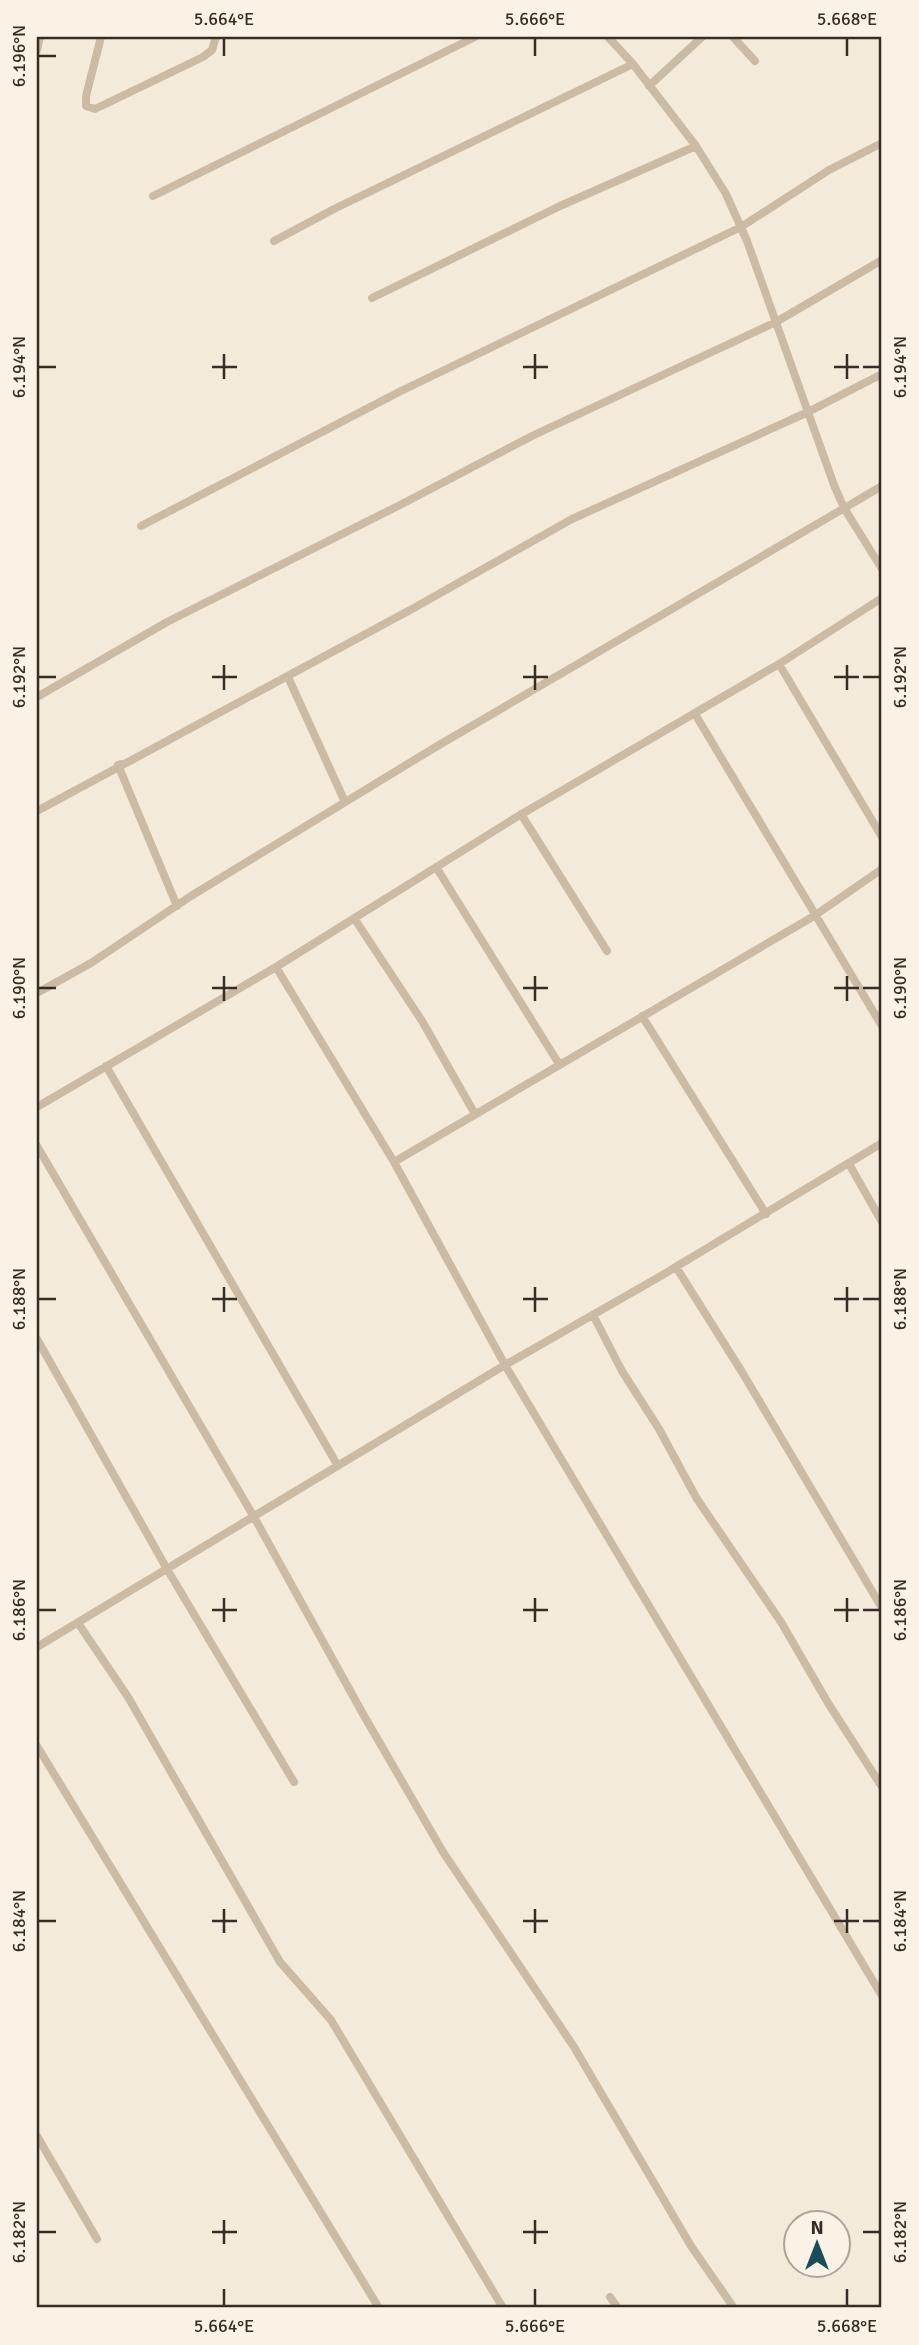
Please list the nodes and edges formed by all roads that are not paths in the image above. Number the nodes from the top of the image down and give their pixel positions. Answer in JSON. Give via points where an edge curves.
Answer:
{"nodes":[{"id":1,"x":40,"y":37,"type":"edge"},
{"id":2,"x":101,"y":37,"type":"edge"},
{"id":3,"x":216,"y":37,"type":"edge"},
{"id":4,"x":475,"y":37,"type":"edge"},
{"id":5,"x":608,"y":37,"type":"edge"},
{"id":6,"x":702,"y":37,"type":"edge"},
{"id":7,"x":733,"y":37,"type":"edge"},
{"id":8,"x":37,"y":50,"type":"edge"},
{"id":9,"x":755,"y":61,"type":"dead end"},
{"id":10,"x":632,"y":64,"type":"junction"},
{"id":11,"x":649,"y":86,"type":"junction"},
{"id":12,"x":882,"y":143,"type":"edge"},
{"id":13,"x":696,"y":146,"type":"junction"},
{"id":14,"x":153,"y":196,"type":"dead end"},
{"id":15,"x":741,"y":227,"type":"junction"},
{"id":16,"x":274,"y":241,"type":"dead end"},
{"id":17,"x":882,"y":260,"type":"edge"},
{"id":18,"x":372,"y":298,"type":"dead end"},
{"id":19,"x":776,"y":323,"type":"junction"},
{"id":20,"x":882,"y":374,"type":"edge"},
{"id":21,"x":806,"y":413,"type":"junction"},
{"id":22,"x":882,"y":486,"type":"edge"},
{"id":23,"x":844,"y":508,"type":"junction"},
{"id":24,"x":141,"y":526,"type":"dead end"},
{"id":25,"x":882,"y":569,"type":"edge"},
{"id":26,"x":447,"y":590,"type":"dead end"},
{"id":27,"x":882,"y":598,"type":"edge"},
{"id":28,"x":779,"y":664,"type":"junction"},
{"id":29,"x":288,"y":677,"type":"junction"},
{"id":30,"x":37,"y":698,"type":"edge"},
{"id":31,"x":695,"y":714,"type":"junction"},
{"id":32,"x":118,"y":765,"type":"junction"},
{"id":33,"x":345,"y":802,"type":"junction"},
{"id":34,"x":37,"y":811,"type":"edge"},
{"id":35,"x":521,"y":814,"type":"junction"},
{"id":36,"x":882,"y":837,"type":"edge"},
{"id":37,"x":436,"y":867,"type":"junction"},
{"id":38,"x":882,"y":869,"type":"edge"},
{"id":39,"x":177,"y":906,"type":"junction"},
{"id":40,"x":814,"y":916,"type":"junction"},
{"id":41,"x":354,"y":918,"type":"junction"},
{"id":42,"x":607,"y":951,"type":"dead end"},
{"id":43,"x":276,"y":967,"type":"junction"},
{"id":44,"x":37,"y":993,"type":"edge"},
{"id":45,"x":642,"y":1016,"type":"junction"},
{"id":46,"x":882,"y":1026,"type":"edge"},
{"id":47,"x":559,"y":1064,"type":"junction"},
{"id":48,"x":106,"y":1066,"type":"junction"},
{"id":49,"x":37,"y":1107,"type":"edge"},
{"id":50,"x":475,"y":1114,"type":"junction"},
{"id":51,"x":882,"y":1143,"type":"edge"},
{"id":52,"x":37,"y":1146,"type":"edge"},
{"id":53,"x":394,"y":1162,"type":"junction"},
{"id":54,"x":849,"y":1164,"type":"junction"},
{"id":55,"x":766,"y":1214,"type":"junction"},
{"id":56,"x":882,"y":1222,"type":"edge"},
{"id":57,"x":676,"y":1267,"type":"junction"},
{"id":58,"x":593,"y":1315,"type":"junction"},
{"id":59,"x":37,"y":1339,"type":"edge"},
{"id":60,"x":505,"y":1365,"type":"junction"},
{"id":61,"x":338,"y":1466,"type":"junction"},
{"id":62,"x":254,"y":1517,"type":"junction"},
{"id":63,"x":167,"y":1569,"type":"junction"},
{"id":64,"x":882,"y":1608,"type":"edge"},
{"id":65,"x":78,"y":1623,"type":"junction"},
{"id":66,"x":37,"y":1647,"type":"edge"},
{"id":67,"x":37,"y":1746,"type":"edge"},
{"id":68,"x":294,"y":1782,"type":"dead end"},
{"id":69,"x":882,"y":1787,"type":"edge"},
{"id":70,"x":882,"y":1996,"type":"edge"},
{"id":71,"x":37,"y":2136,"type":"edge"},
{"id":72,"x":97,"y":2239,"type":"dead end"},
{"id":73,"x":610,"y":2297,"type":"dead end"},
{"id":74,"x":379,"y":2308,"type":"edge"},
{"id":75,"x":503,"y":2308,"type":"edge"},
{"id":76,"x":618,"y":2308,"type":"edge"},
{"id":77,"x":734,"y":2308,"type":"edge"}],
"edges":[{"from":1,"to":8,"type":"street"},
{"from":2,"to":3,"type":"street","via":[[86,96],[89,109],[203,57],[212,50]]},
{"from":4,"to":14,"type":"street"},
{"from":5,"to":10,"type":"street"},
{"from":6,"to":11,"type":"street"},
{"from":7,"to":9,"type":"street"},
{"from":10,"to":11,"type":"street"},
{"from":10,"to":16,"type":"street"},
{"from":11,"to":13,"type":"street"},
{"from":12,"to":15,"type":"street","via":[[829,170]]},
{"from":13,"to":15,"type":"street"},
{"from":13,"to":18,"type":"street"},
{"from":15,"to":19,"type":"street"},
{"from":15,"to":24,"type":"street","via":[[401,391]]},
{"from":17,"to":19,"type":"street"},
{"from":19,"to":21,"type":"street"},
{"from":19,"to":30,"type":"street","via":[[534,435],[167,622]]},
{"from":20,"to":21,"type":"street"},
{"from":21,"to":23,"type":"street"},
{"from":21,"to":32,"type":"street","via":[[572,519]]},
{"from":22,"to":23,"type":"street"},
{"from":23,"to":25,"type":"street"},
{"from":23,"to":33,"type":"street"},
{"from":26,"to":29,"type":"street"},
{"from":27,"to":28,"type":"street"},
{"from":28,"to":31,"type":"street"},
{"from":28,"to":36,"type":"street"},
{"from":29,"to":32,"type":"street"},
{"from":29,"to":33,"type":"street"},
{"from":31,"to":35,"type":"street"},
{"from":31,"to":40,"type":"street"},
{"from":32,"to":34,"type":"street"},
{"from":32,"to":39,"type":"street"},
{"from":33,"to":39,"type":"street"},
{"from":35,"to":37,"type":"street"},
{"from":35,"to":42,"type":"street"},
{"from":37,"to":41,"type":"street"},
{"from":37,"to":47,"type":"street"},
{"from":38,"to":40,"type":"street"},
{"from":39,"to":44,"type":"street"},
{"from":40,"to":45,"type":"street"},
{"from":40,"to":46,"type":"street"},
{"from":41,"to":43,"type":"street"},
{"from":41,"to":50,"type":"street","via":[[422,1021]]},
{"from":43,"to":48,"type":"street"},
{"from":43,"to":53,"type":"street"},
{"from":45,"to":47,"type":"street"},
{"from":45,"to":55,"type":"street"},
{"from":47,"to":50,"type":"street"},
{"from":48,"to":49,"type":"street"},
{"from":48,"to":61,"type":"street"},
{"from":50,"to":53,"type":"street"},
{"from":51,"to":54,"type":"street"},
{"from":52,"to":62,"type":"street"},
{"from":53,"to":60,"type":"street"},
{"from":54,"to":55,"type":"street"},
{"from":54,"to":56,"type":"street"},
{"from":55,"to":57,"type":"street"},
{"from":57,"to":58,"type":"street"},
{"from":57,"to":64,"type":"street"},
{"from":58,"to":60,"type":"street"},
{"from":58,"to":69,"type":"street","via":[[697,1499],[781,1622]]},
{"from":59,"to":63,"type":"street"},
{"from":60,"to":61,"type":"street"},
{"from":60,"to":70,"type":"street"},
{"from":61,"to":62,"type":"street"},
{"from":62,"to":63,"type":"street"},
{"from":62,"to":77,"type":"street","via":[[443,1852],[574,2047],[691,2246]]},
{"from":63,"to":65,"type":"street"},
{"from":63,"to":68,"type":"street"},
{"from":65,"to":66,"type":"street"},
{"from":65,"to":75,"type":"street","via":[[135,1709],[281,1962],[331,2020]]},
{"from":67,"to":74,"type":"street"},
{"from":71,"to":72,"type":"street"},
{"from":73,"to":76,"type":"street"}]}
